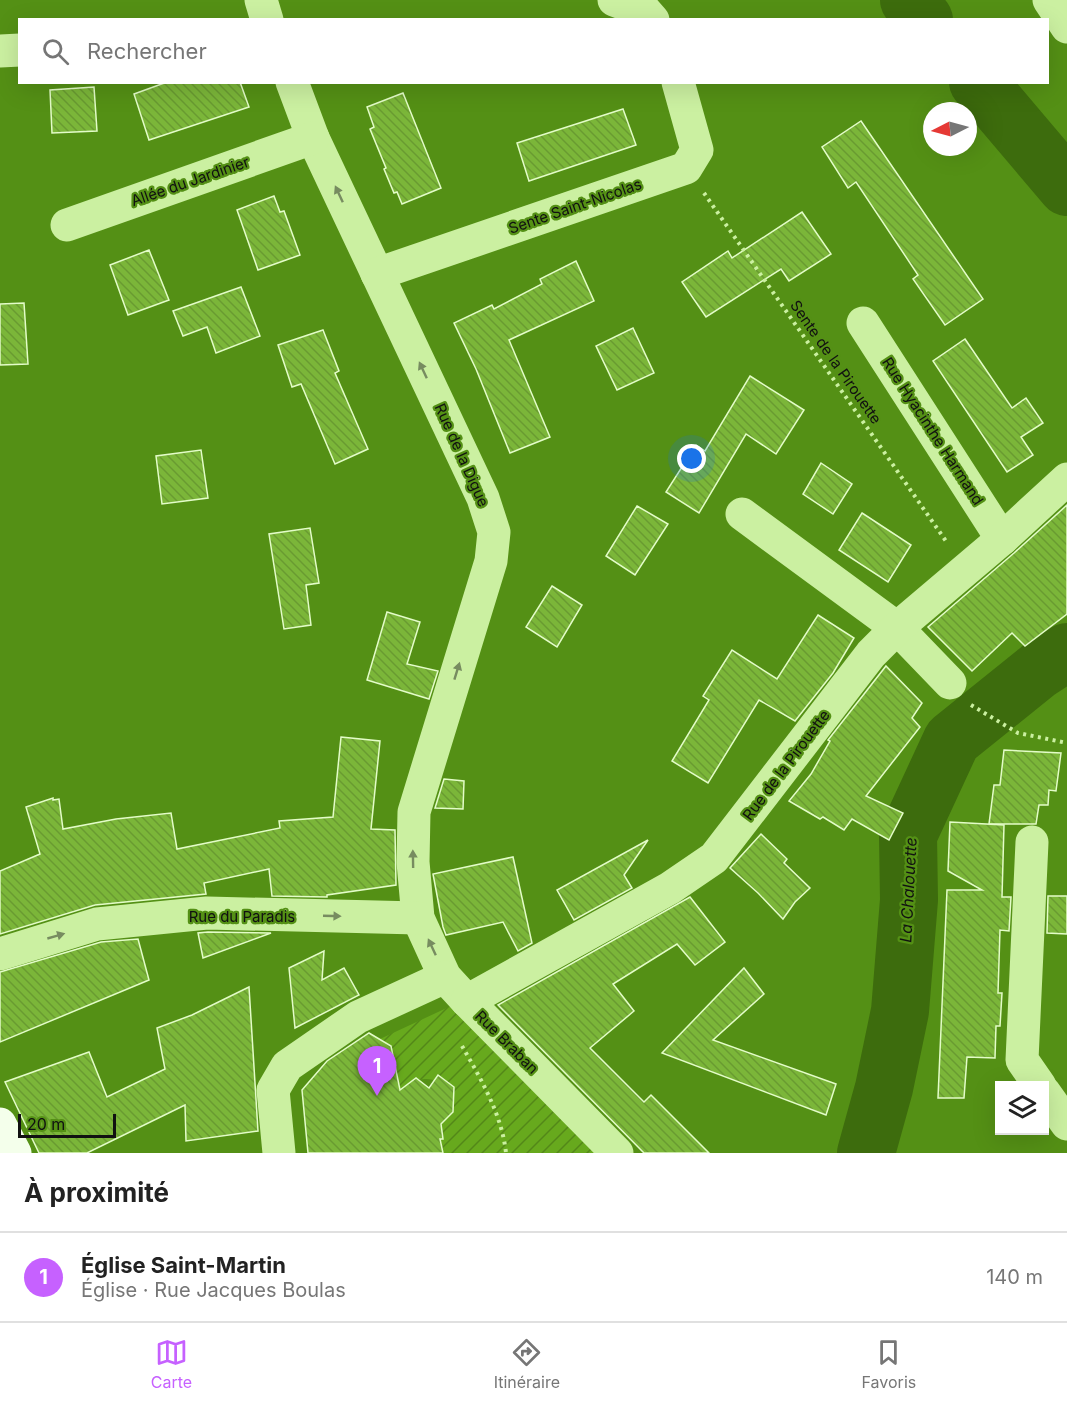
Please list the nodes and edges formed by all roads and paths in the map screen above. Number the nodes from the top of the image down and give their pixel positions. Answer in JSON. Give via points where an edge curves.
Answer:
{"nodes":[{"id":1,"x":261,"y":0,"type":"edge"},
{"id":2,"x":614,"y":0,"type":"edge"},
{"id":3,"x":1049,"y":0,"type":"edge"},
{"id":4,"x":266,"y":18,"type":"edge"},
{"id":5,"x":651,"y":18,"type":"edge"},
{"id":6,"x":1067,"y":27,"type":"edge"},
{"id":7,"x":18,"y":50,"type":"edge"},
{"id":8,"x":0,"y":51,"type":"edge"},
{"id":9,"x":293,"y":84,"type":"edge"},
{"id":10,"x":679,"y":84,"type":"edge"},
{"id":11,"x":314,"y":138,"type":"junction"},
{"id":12,"x":686,"y":168,"type":"junction"},
{"id":13,"x":67,"y":225,"type":"dead end"},
{"id":14,"x":377,"y":274,"type":"junction"},
{"id":15,"x":863,"y":323,"type":"dead end"},
{"id":16,"x":1067,"y":478,"type":"edge"},
{"id":17,"x":742,"y":514,"type":"dead end"},
{"id":18,"x":1002,"y":539,"type":"junction"},
{"id":19,"x":966,"y":570,"type":"junction"},
{"id":20,"x":897,"y":628,"type":"junction"},
{"id":21,"x":958,"y":693,"type":"joint"},
{"id":22,"x":1067,"y":743,"type":"edge"},
{"id":23,"x":1032,"y":842,"type":"dead end"},
{"id":24,"x":418,"y":918,"type":"junction"},
{"id":25,"x":0,"y":954,"type":"edge"},
{"id":26,"x":446,"y":977,"type":"junction"},
{"id":27,"x":467,"y":1002,"type":"junction"},
{"id":28,"x":458,"y":1038,"type":"dead end"},
{"id":29,"x":1037,"y":1081,"type":"edge"},
{"id":30,"x":1049,"y":1099,"type":"edge"},
{"id":31,"x":1067,"y":1124,"type":"edge"},
{"id":32,"x":0,"y":1125,"type":"edge"},
{"id":33,"x":15,"y":1153,"type":"edge"},
{"id":34,"x":279,"y":1153,"type":"edge"},
{"id":35,"x":506,"y":1153,"type":"edge"},
{"id":36,"x":617,"y":1153,"type":"edge"}],
"edges":[{"from":1,"to":4,"type":"street"},
{"from":2,"to":5,"type":"street","via":[[646,12]]},
{"from":3,"to":6,"type":"street"},
{"from":7,"to":8,"type":"street"},
{"from":9,"to":11,"type":"street","name":"Rue de la Digue"},
{"from":10,"to":12,"type":"street","via":[[697,150]]},
{"from":11,"to":13,"type":"street","name":"Allée du Jardinier"},
{"from":14,"to":11,"type":"street","name":"Rue de la Digue","one_way":true},
{"from":12,"to":14,"type":"street","name":"Sente Saint-Nicolas"},
{"from":12,"to":19,"type":"path","name":"Sente de la Pirouette"},
{"from":24,"to":14,"type":"street","name":"Rue de la Digue","one_way":true,"via":[[414,812],[490,561],[494,532],[483,498]]},
{"from":15,"to":18,"type":"street","name":"Rue Hyacinthe Harmand"},
{"from":16,"to":18,"type":"street","name":"Rue de la Pirouette"},
{"from":17,"to":20,"type":"street"},
{"from":18,"to":19,"type":"street","name":"Rue de la Pirouette"},
{"from":19,"to":20,"type":"street","name":"Rue de la Pirouette"},
{"from":20,"to":21,"type":"street"},
{"from":20,"to":27,"type":"street","name":"Rue de la Pirouette","via":[[871,654],[714,858],[670,888]]},
{"from":21,"to":22,"type":"path","via":[[1018,733]]},
{"from":23,"to":29,"type":"street","via":[[1022,1060]]},
{"from":25,"to":24,"type":"street","name":"Rue du Paradis","one_way":true,"via":[[97,924],[207,913]]},
{"from":26,"to":24,"type":"street","name":"Rue Braban","one_way":true},
{"from":26,"to":27,"type":"street","name":"Rue Braban"},
{"from":26,"to":34,"type":"street","via":[[358,1017],[286,1066],[273,1090]]},
{"from":27,"to":36,"type":"street","name":"Rue Braban"},
{"from":28,"to":35,"type":"path","via":[[499,1122]]},
{"from":30,"to":31,"type":"street"},
{"from":32,"to":33,"type":"main road"}]}
